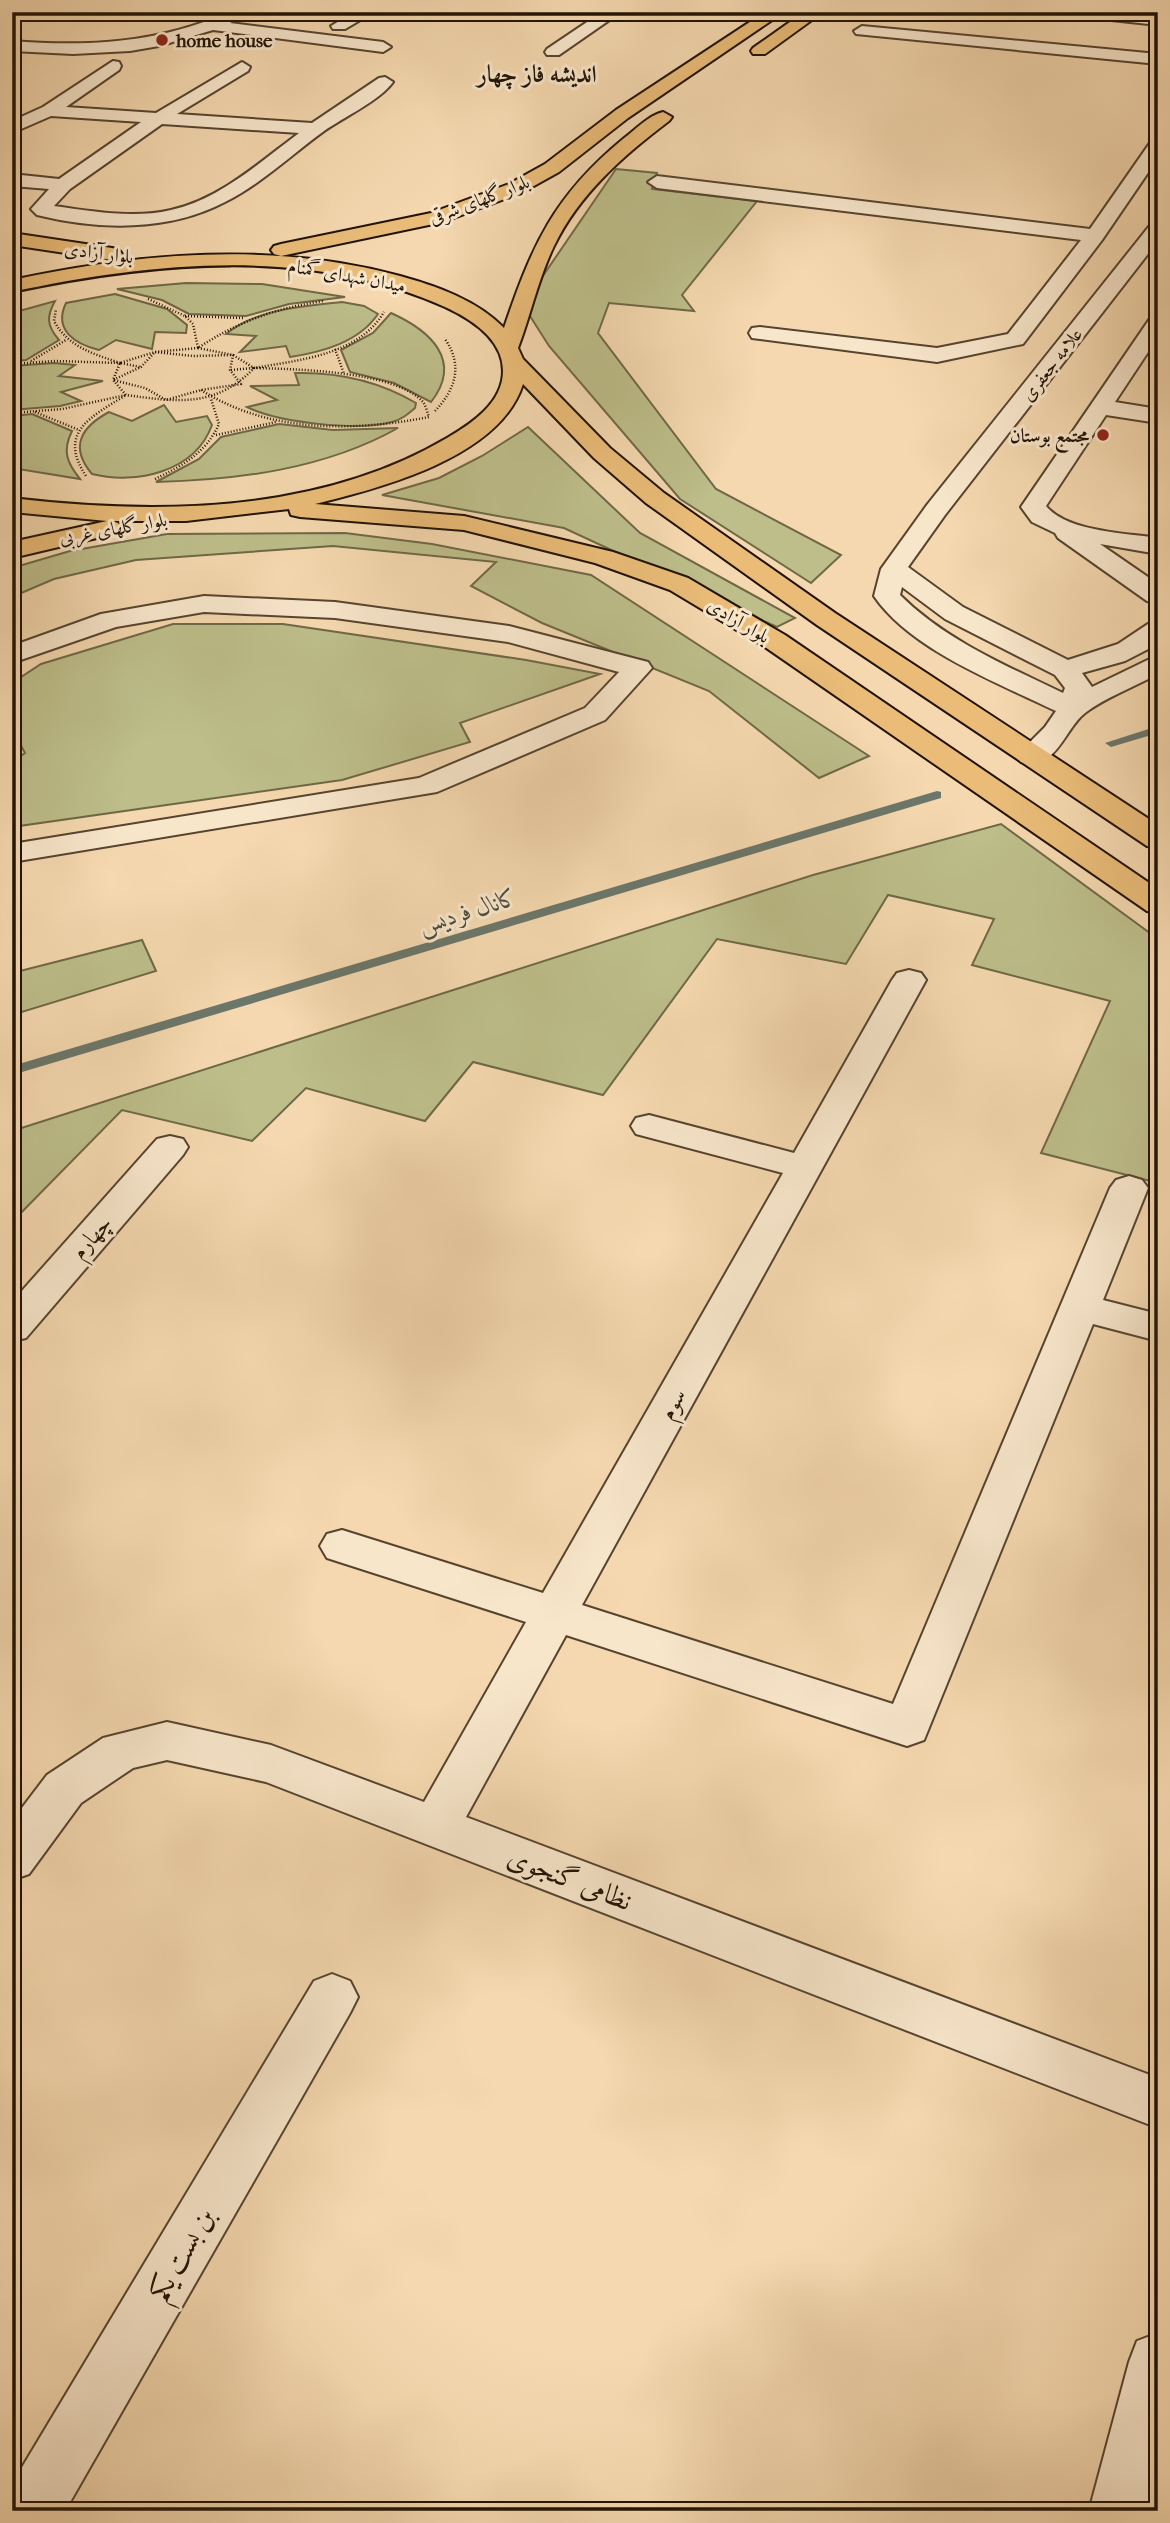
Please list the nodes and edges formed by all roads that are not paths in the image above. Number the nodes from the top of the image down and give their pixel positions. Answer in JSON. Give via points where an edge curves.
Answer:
{"nodes":[{"id":1,"x":243,"y":12,"type":"edge"},
{"id":2,"x":366,"y":12,"type":"edge"},
{"id":3,"x":775,"y":12,"type":"edge"},
{"id":4,"x":815,"y":12,"type":"edge"},
{"id":5,"x":1083,"y":12,"type":"edge"},
{"id":6,"x":606,"y":13,"type":"edge"},
{"id":7,"x":1158,"y":20,"type":"edge"},
{"id":8,"x":214,"y":26,"type":"junction"},
{"id":9,"x":339,"y":26,"type":"dead end"},
{"id":10,"x":862,"y":31,"type":"dead end"},
{"id":11,"x":12,"y":46,"type":"edge"},
{"id":12,"x":383,"y":47,"type":"dead end"},
{"id":13,"x":553,"y":52,"type":"dead end"},
{"id":14,"x":1158,"y":59,"type":"edge"},
{"id":15,"x":741,"y":63,"type":"dead end"},
{"id":16,"x":113,"y":66,"type":"dead end"},
{"id":17,"x":242,"y":67,"type":"dead end"},
{"id":18,"x":385,"y":82,"type":"dead end"},
{"id":19,"x":676,"y":108,"type":"dead end"},
{"id":20,"x":49,"y":111,"type":"junction"},
{"id":21,"x":158,"y":119,"type":"junction"},
{"id":22,"x":12,"y":128,"type":"edge"},
{"id":23,"x":316,"y":129,"type":"junction"},
{"id":24,"x":1158,"y":144,"type":"edge"},
{"id":25,"x":12,"y":180,"type":"edge"},
{"id":26,"x":657,"y":182,"type":"dead end"},
{"id":27,"x":63,"y":184,"type":"junction"},
{"id":28,"x":1158,"y":228,"type":"edge"},
{"id":29,"x":1095,"y":236,"type":"junction"},
{"id":30,"x":12,"y":239,"type":"edge"},
{"id":31,"x":187,"y":261,"type":"junction"},
{"id":32,"x":219,"y":261,"type":"junction"},
{"id":33,"x":12,"y":286,"type":"edge"},
{"id":34,"x":1158,"y":321,"type":"edge"},
{"id":35,"x":760,"y":333,"type":"dead end"},
{"id":36,"x":510,"y":354,"type":"junction"},
{"id":37,"x":1132,"y":360,"type":"junction"},
{"id":38,"x":1158,"y":364,"type":"edge"},
{"id":39,"x":1100,"y":407,"type":"junction"},
{"id":40,"x":1158,"y":416,"type":"edge"},
{"id":41,"x":12,"y":505,"type":"edge"},
{"id":42,"x":253,"y":506,"type":"junction"},
{"id":43,"x":215,"y":510,"type":"junction"},
{"id":44,"x":1060,"y":528,"type":"junction"},
{"id":45,"x":1158,"y":546,"type":"edge"},
{"id":46,"x":12,"y":550,"type":"edge"},
{"id":47,"x":894,"y":569,"type":"junction"},
{"id":48,"x":1156,"y":595,"type":"dead end"},
{"id":49,"x":1158,"y":630,"type":"edge"},
{"id":50,"x":12,"y":655,"type":"edge"},
{"id":51,"x":1158,"y":663,"type":"edge"},
{"id":52,"x":1065,"y":669,"type":"junction"},
{"id":53,"x":1073,"y":708,"type":"junction"},
{"id":54,"x":1031,"y":756,"type":"junction"},
{"id":55,"x":1158,"y":839,"type":"edge"},
{"id":56,"x":12,"y":853,"type":"edge"},
{"id":57,"x":1158,"y":904,"type":"edge"},
{"id":58,"x":909,"y":980,"type":"dead end"},
{"id":59,"x":649,"y":1126,"type":"dead end"},
{"id":60,"x":170,"y":1147,"type":"dead end"},
{"id":61,"x":805,"y":1167,"type":"junction"},
{"id":62,"x":1129,"y":1188,"type":"dead end"},
{"id":63,"x":1081,"y":1307,"type":"junction"},
{"id":64,"x":12,"y":1328,"type":"edge"},
{"id":65,"x":1158,"y":1328,"type":"edge"},
{"id":66,"x":342,"y":1546,"type":"dead end"},
{"id":67,"x":555,"y":1613,"type":"junction"},
{"id":68,"x":435,"y":1827,"type":"junction"},
{"id":69,"x":12,"y":1859,"type":"edge"},
{"id":70,"x":332,"y":1997,"type":"dead end"},
{"id":71,"x":1158,"y":2103,"type":"edge"},
{"id":72,"x":1158,"y":2362,"type":"edge"},
{"id":73,"x":31,"y":2511,"type":"edge"},
{"id":74,"x":1120,"y":2511,"type":"edge"}],
"edges":[{"from":1,"to":8,"type":"street"},
{"from":2,"to":9,"type":"street"},
{"from":3,"to":32,"type":"main road","name":"بلوار گلهای شرقی","via":[[622,114],[552,168],[516,188],[408,225]]},
{"from":4,"to":15,"type":"main road"},
{"from":5,"to":7,"type":"street"},
{"from":6,"to":13,"type":"street"},
{"from":8,"to":11,"type":"street","via":[[155,43],[115,48]]},
{"from":8,"to":12,"type":"street"},
{"from":10,"to":14,"type":"street"},
{"from":16,"to":20,"type":"street"},
{"from":17,"to":21,"type":"street"},
{"from":18,"to":23,"type":"street"},
{"from":19,"to":36,"type":"main road","via":[[627,143],[566,210],[544,247]]},
{"from":20,"to":21,"type":"street"},
{"from":20,"to":22,"type":"street"},
{"from":21,"to":23,"type":"street"},
{"from":21,"to":27,"type":"street"},
{"from":23,"to":27,"type":"street","via":[[220,198],[158,218],[41,209]]},
{"from":24,"to":29,"type":"street"},
{"from":25,"to":27,"type":"street"},
{"from":26,"to":29,"type":"street"},
{"from":28,"to":47,"type":"street","name":"علامه جعفری"},
{"from":29,"to":35,"type":"street","via":[[1016,339],[937,355]]},
{"from":30,"to":31,"type":"main road","name":"بلوار آزادی"},
{"from":31,"to":32,"type":"main road","name":"میدان شهدای گمنام"},
{"from":31,"to":33,"type":"main road","name":"میدان شهدای گمنام","via":[[92,270]]},
{"from":32,"to":36,"type":"main road","name":"میدان شهدای گمنام","via":[[339,269],[416,287],[474,314],[500,335]]},
{"from":34,"to":37,"type":"street"},
{"from":36,"to":42,"type":"main road","via":[[511,386],[495,413],[442,452],[359,484]]},
{"from":36,"to":54,"type":"main road","via":[[602,453],[654,498]]},
{"from":37,"to":38,"type":"street"},
{"from":37,"to":39,"type":"street","via":[[1125,387]]},
{"from":39,"to":40,"type":"street"},
{"from":39,"to":44,"type":"street","via":[[1033,507],[1039,517]]},
{"from":41,"to":43,"type":"main road","via":[[98,513]]},
{"from":42,"to":43,"type":"main road"},
{"from":42,"to":57,"type":"main road","name":"بلوار آزادی","via":[[464,523],[604,557],[679,584],[775,641]]},
{"from":43,"to":46,"type":"main road","name":"بلوار گلهای غربی","via":[[80,533]]},
{"from":44,"to":45,"type":"street"},
{"from":44,"to":48,"type":"street"},
{"from":47,"to":52,"type":"street","via":[[954,614]]},
{"from":47,"to":53,"type":"street","via":[[887,596],[901,613],[982,663]]},
{"from":49,"to":52,"type":"street","via":[[1138,645]]},
{"from":50,"to":56,"type":"street","via":[[110,620],[204,604],[335,610],[509,634],[638,668],[595,714],[426,786]]},
{"from":51,"to":53,"type":"street"},
{"from":52,"to":53,"type":"street","via":[[1079,688]]},
{"from":53,"to":54,"type":"street","via":[[1058,733]]},
{"from":54,"to":55,"type":"main road"},
{"from":58,"to":61,"type":"street","name":"سوم"},
{"from":59,"to":61,"type":"street"},
{"from":60,"to":64,"type":"street","name":"چهارم"},
{"from":61,"to":67,"type":"street","name":"سوم"},
{"from":62,"to":63,"type":"street"},
{"from":63,"to":65,"type":"street"},
{"from":63,"to":67,"type":"street","via":[[907,1727]]},
{"from":66,"to":67,"type":"street"},
{"from":67,"to":68,"type":"street","name":"سوم"},
{"from":68,"to":69,"type":"street","name":"نظامی گنجوی","via":[[271,1764],[167,1741],[120,1752],[64,1789]]},
{"from":68,"to":71,"type":"street","name":"نظامی گنجوی"},
{"from":70,"to":73,"type":"street","name":"بن بست یکم"},
{"from":72,"to":74,"type":"street"}]}
